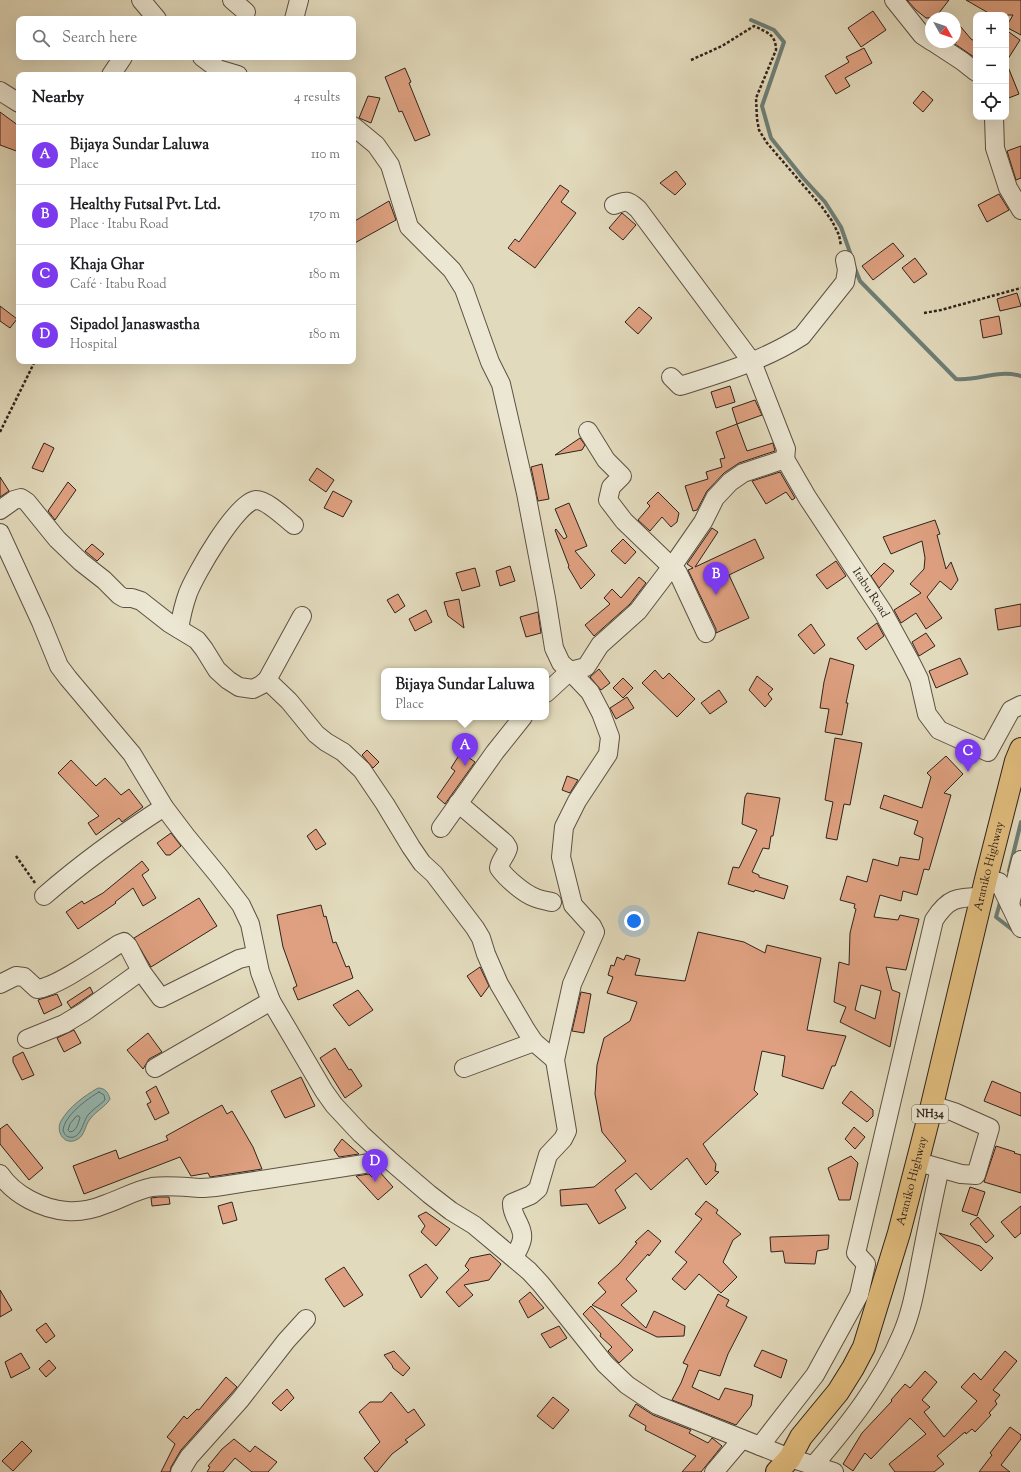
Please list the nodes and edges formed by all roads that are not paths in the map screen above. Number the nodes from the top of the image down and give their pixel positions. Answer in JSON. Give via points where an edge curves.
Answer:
{"nodes":[{"id":1,"x":232,"y":0,"type":"edge"},
{"id":2,"x":298,"y":0,"type":"edge"},
{"id":3,"x":894,"y":0,"type":"edge"},
{"id":4,"x":246,"y":12,"type":"dead end"},
{"id":5,"x":295,"y":16,"type":"edge"},
{"id":6,"x":925,"y":37,"type":"edge"},
{"id":7,"x":942,"y":48,"type":"edge"},
{"id":8,"x":121,"y":60,"type":"edge"},
{"id":9,"x":206,"y":60,"type":"edge"},
{"id":10,"x":973,"y":70,"type":"edge"},
{"id":11,"x":113,"y":72,"type":"edge"},
{"id":12,"x":228,"y":72,"type":"edge"},
{"id":13,"x":0,"y":91,"type":"edge"},
{"id":14,"x":16,"y":101,"type":"edge"},
{"id":15,"x":994,"y":120,"type":"edge"},
{"id":16,"x":356,"y":128,"type":"edge"},
{"id":17,"x":614,"y":205,"type":"dead end"},
{"id":18,"x":1021,"y":210,"type":"edge"},
{"id":19,"x":845,"y":260,"type":"road end"},
{"id":20,"x":752,"y":362,"type":"junction"},
{"id":21,"x":672,"y":377,"type":"dead end"},
{"id":22,"x":588,"y":431,"type":"dead end"},
{"id":23,"x":785,"y":459,"type":"junction"},
{"id":24,"x":0,"y":510,"type":"edge"},
{"id":25,"x":294,"y":525,"type":"dead end"},
{"id":26,"x":0,"y":533,"type":"edge"},
{"id":27,"x":671,"y":567,"type":"junction"},
{"id":28,"x":302,"y":616,"type":"dead end"},
{"id":29,"x":179,"y":629,"type":"junction"},
{"id":30,"x":706,"y":632,"type":"dead end"},
{"id":31,"x":570,"y":670,"type":"junction"},
{"id":32,"x":267,"y":680,"type":"junction"},
{"id":33,"x":549,"y":690,"type":"edge"},
{"id":34,"x":1021,"y":705,"type":"edge"},
{"id":35,"x":521,"y":720,"type":"edge"},
{"id":36,"x":1021,"y":749,"type":"edge"},
{"id":37,"x":458,"y":804,"type":"junction"},
{"id":38,"x":164,"y":807,"type":"junction"},
{"id":39,"x":441,"y":828,"type":"dead end"},
{"id":40,"x":1021,"y":860,"type":"edge"},
{"id":41,"x":984,"y":888,"type":"junction"},
{"id":42,"x":44,"y":896,"type":"road end"},
{"id":43,"x":552,"y":902,"type":"dead end"},
{"id":44,"x":1010,"y":904,"type":"junction"},
{"id":45,"x":1021,"y":928,"type":"edge"},
{"id":46,"x":256,"y":955,"type":"junction"},
{"id":47,"x":141,"y":971,"type":"junction"},
{"id":48,"x":0,"y":984,"type":"edge"},
{"id":49,"x":271,"y":1001,"type":"junction"},
{"id":50,"x":27,"y":1039,"type":"dead end"},
{"id":51,"x":534,"y":1042,"type":"junction"},
{"id":52,"x":555,"y":1060,"type":"junction"},
{"id":53,"x":155,"y":1068,"type":"dead end"},
{"id":54,"x":464,"y":1068,"type":"dead end"},
{"id":55,"x":932,"y":1105,"type":"junction"},
{"id":56,"x":387,"y":1158,"type":"junction"},
{"id":57,"x":918,"y":1162,"type":"junction"},
{"id":58,"x":940,"y":1168,"type":"junction"},
{"id":59,"x":0,"y":1174,"type":"edge"},
{"id":60,"x":514,"y":1257,"type":"junction"},
{"id":61,"x":306,"y":1320,"type":"dead end"},
{"id":62,"x":742,"y":1439,"type":"junction"},
{"id":63,"x":760,"y":1446,"type":"junction"},
{"id":64,"x":798,"y":1466,"type":"edge"},
{"id":65,"x":180,"y":1472,"type":"edge"},
{"id":66,"x":714,"y":1472,"type":"edge"},
{"id":67,"x":834,"y":1472,"type":"edge"}],
"edges":[{"from":1,"to":4,"type":"street"},
{"from":2,"to":5,"type":"street"},
{"from":3,"to":6,"type":"street"},
{"from":7,"to":10,"type":"street"},
{"from":8,"to":11,"type":"street"},
{"from":9,"to":12,"type":"street","via":[[218,69]]},
{"from":13,"to":14,"type":"street"},
{"from":15,"to":18,"type":"street","via":[[995,148],[1008,188]]},
{"from":16,"to":31,"type":"street","via":[[376,145],[390,165],[410,227],[452,270],[464,289],[490,362],[501,384],[526,494],[554,648],[561,663]]},
{"from":17,"to":20,"type":"street","via":[[624,201],[630,202],[638,209]]},
{"from":19,"to":20,"type":"street","via":[[845,282],[802,336]]},
{"from":20,"to":21,"type":"street","via":[[680,386]]},
{"from":20,"to":23,"type":"street","via":[[786,448]]},
{"from":22,"to":27,"type":"street","via":[[606,460],[628,471],[611,486],[608,500],[624,521]]},
{"from":23,"to":27,"type":"street","via":[[743,474],[730,482],[714,498],[703,522]]},
{"from":23,"to":34,"type":"street","name":"Itabu Road","via":[[883,612],[919,679],[927,714],[939,730],[988,752],[1011,710]]},
{"from":24,"to":29,"type":"street","via":[[21,498],[61,543],[119,595],[141,601]]},
{"from":25,"to":29,"type":"street","via":[[263,502],[255,500],[246,504],[228,526],[195,577],[183,609]]},
{"from":26,"to":38,"type":"street","via":[[60,666],[132,754]]},
{"from":27,"to":30,"type":"street","via":[[678,573]]},
{"from":27,"to":31,"type":"street","via":[[638,611],[600,645],[586,666]]},
{"from":28,"to":32,"type":"street"},
{"from":29,"to":32,"type":"street","via":[[197,640],[217,670],[239,687],[253,689]]},
{"from":31,"to":33,"type":"street"},
{"from":31,"to":52,"type":"street","via":[[590,692],[610,737],[608,754],[577,801],[564,828],[561,857],[573,905],[595,932],[572,984]]},
{"from":32,"to":51,"type":"street","via":[[316,734],[343,752],[362,770],[411,848],[475,928],[499,984]]},
{"from":35,"to":37,"type":"street"},
{"from":36,"to":41,"type":"highway","name":"Araniko Highway","number":"NH34"},
{"from":37,"to":39,"type":"street"},
{"from":37,"to":43,"type":"street","via":[[505,842],[508,848],[500,862],[499,868],[502,873],[525,892]]},
{"from":38,"to":42,"type":"street","via":[[106,846]]},
{"from":38,"to":46,"type":"street","via":[[241,905],[250,924]]},
{"from":40,"to":44,"type":"street"},
{"from":41,"to":44,"type":"street","via":[[999,882]]},
{"from":41,"to":55,"type":"highway","name":"Araniko Highway","number":"NH34"},
{"from":41,"to":63,"type":"street","via":[[942,907],[934,920],[856,1253],[866,1264],[859,1295],[815,1375]]},
{"from":44,"to":45,"type":"street"},
{"from":46,"to":47,"type":"street","via":[[239,959],[161,998]]},
{"from":46,"to":49,"type":"street"},
{"from":47,"to":48,"type":"street","via":[[124,942],[44,988],[37,989],[24,977],[16,976]]},
{"from":47,"to":50,"type":"street","via":[[64,1024]]},
{"from":49,"to":53,"type":"street"},
{"from":49,"to":56,"type":"street","via":[[334,1105]]},
{"from":51,"to":52,"type":"street"},
{"from":51,"to":54,"type":"street"},
{"from":52,"to":60,"type":"street","via":[[567,1131],[548,1155],[538,1189],[512,1204],[511,1209],[521,1228],[522,1240]]},
{"from":55,"to":57,"type":"highway","name":"Araniko Highway","number":"NH34"},
{"from":55,"to":58,"type":"street","via":[[990,1128],[976,1175]]},
{"from":56,"to":59,"type":"street","via":[[364,1164],[222,1186],[151,1187],[105,1205],[68,1211],[46,1206],[25,1197]]},
{"from":56,"to":60,"type":"street","via":[[450,1211],[474,1224]]},
{"from":57,"to":58,"type":"street"},
{"from":57,"to":64,"type":"highway","name":"Araniko Highway","number":"NH34","via":[[864,1347],[838,1392],[802,1437]]},
{"from":58,"to":64,"type":"street","via":[[913,1300],[903,1333],[870,1395],[847,1427]]},
{"from":60,"to":62,"type":"street","via":[[541,1284],[604,1364],[627,1385],[657,1405]]},
{"from":61,"to":65,"type":"street","via":[[189,1457]]},
{"from":62,"to":63,"type":"street"},
{"from":62,"to":66,"type":"street"},
{"from":63,"to":64,"type":"street"},
{"from":64,"to":67,"type":"street"}]}
